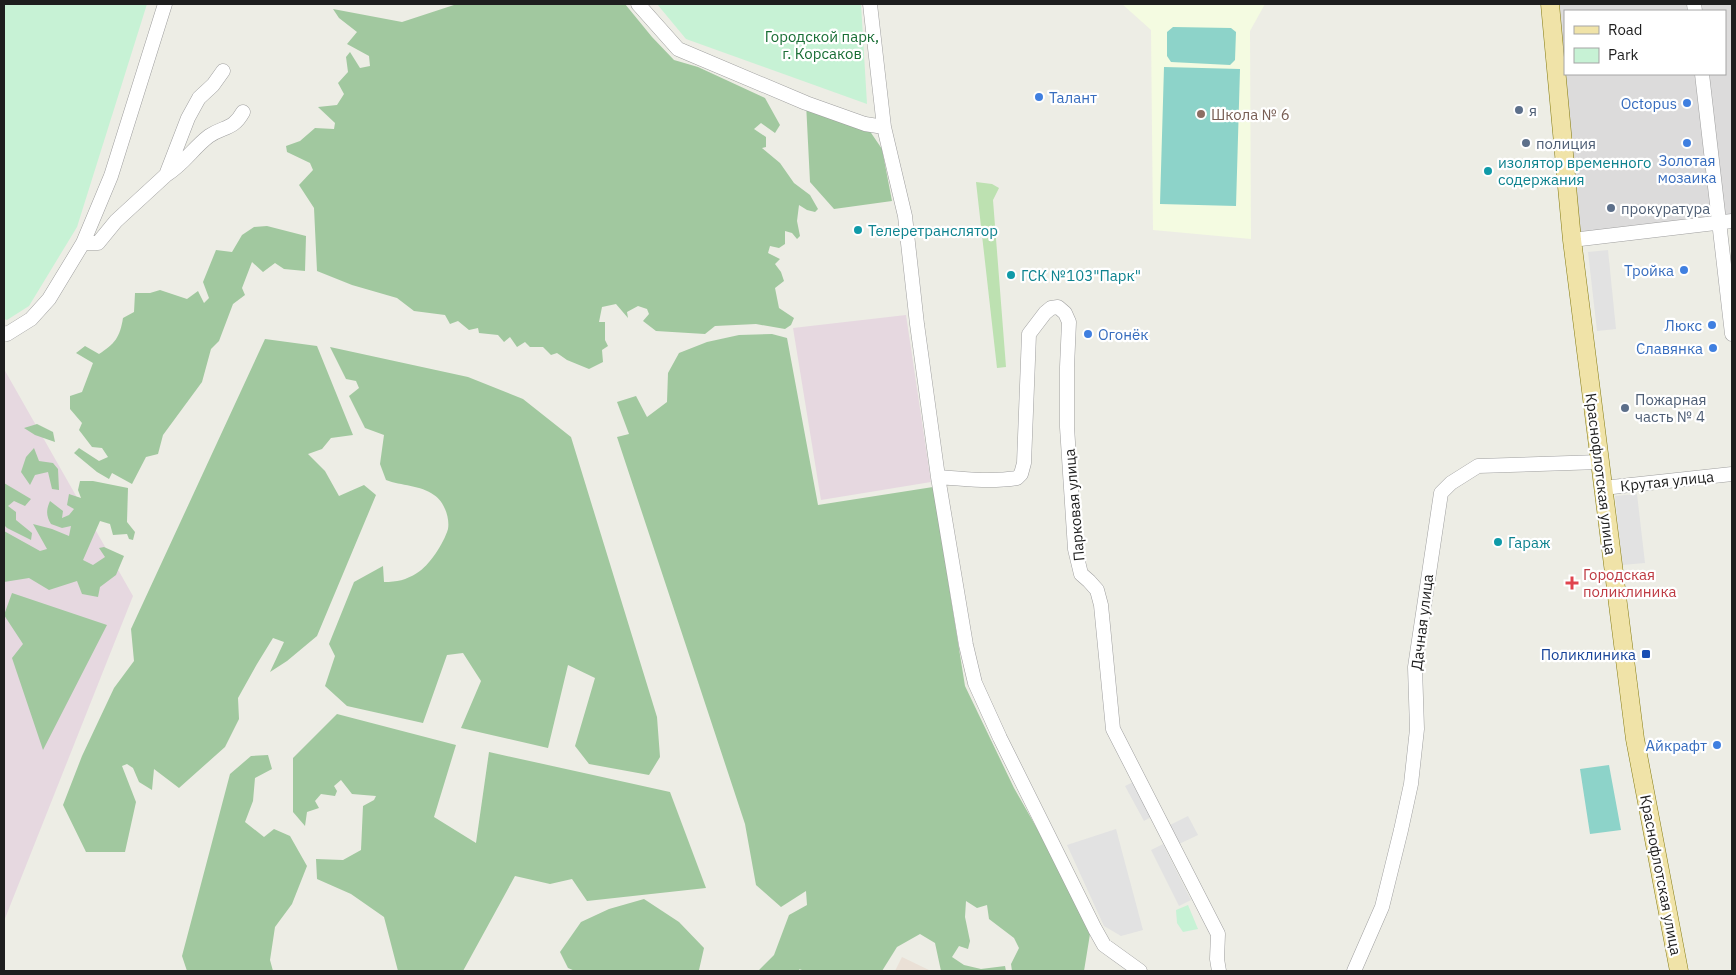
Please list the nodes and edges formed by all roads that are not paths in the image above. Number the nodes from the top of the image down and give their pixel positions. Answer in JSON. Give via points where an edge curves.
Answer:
{"nodes":[{"id":1,"x":164,"y":4,"type":"edge"},
{"id":2,"x":638,"y":4,"type":"edge"},
{"id":3,"x":870,"y":4,"type":"edge"},
{"id":4,"x":1550,"y":4,"type":"edge"},
{"id":5,"x":223,"y":71,"type":"dead end"},
{"id":6,"x":1702,"y":75,"type":"edge"},
{"id":7,"x":243,"y":112,"type":"dead end"},
{"id":8,"x":884,"y":128,"type":"junction"},
{"id":9,"x":166,"y":175,"type":"junction"},
{"id":10,"x":1726,"y":222,"type":"edge"},
{"id":11,"x":1572,"y":240,"type":"junction"},
{"id":12,"x":83,"y":243,"type":"junction"},
{"id":13,"x":4,"y":333,"type":"edge"},
{"id":14,"x":1732,"y":334,"type":"edge"},
{"id":15,"x":1600,"y":462,"type":"junction"},
{"id":16,"x":1732,"y":474,"type":"edge"},
{"id":17,"x":938,"y":477,"type":"junction"},
{"id":18,"x":1602,"y":488,"type":"junction"},
{"id":19,"x":1140,"y":971,"type":"edge"},
{"id":20,"x":1219,"y":971,"type":"edge"},
{"id":21,"x":1354,"y":971,"type":"edge"},
{"id":22,"x":1679,"y":971,"type":"edge"}],
"edges":[{"from":1,"to":12,"type":"street","via":[[111,176]]},
{"from":2,"to":8,"type":"street","via":[[678,49],[806,103]]},
{"from":3,"to":8,"type":"street"},
{"from":4,"to":11,"type":"main road","name":"Краснофлотская улица"},
{"from":5,"to":9,"type":"street","via":[[214,85],[199,98],[188,118]]},
{"from":6,"to":10,"type":"street"},
{"from":7,"to":9,"type":"street","via":[[239,120],[209,136],[178,168]]},
{"from":8,"to":17,"type":"street","via":[[906,216]]},
{"from":9,"to":12,"type":"street","via":[[116,221],[98,243]]},
{"from":10,"to":11,"type":"street"},
{"from":10,"to":14,"type":"street"},
{"from":11,"to":15,"type":"main road","name":"Краснофлотская улица"},
{"from":12,"to":13,"type":"street","via":[[43,306],[31,319]]},
{"from":15,"to":18,"type":"main road","name":"Краснофлотская улица"},
{"from":15,"to":21,"type":"street","name":"Дачная улица","via":[[1478,466],[1451,483],[1442,493],[1415,667],[1417,729],[1411,784],[1382,907]]},
{"from":16,"to":18,"type":"street","name":"Крутая улица"},
{"from":17,"to":19,"type":"street","via":[[975,683],[1104,945]]},
{"from":17,"to":20,"type":"street","name":"Парковая улица","via":[[1010,480],[1021,474],[1025,456],[1029,334],[1045,313],[1058,307],[1069,322],[1068,427],[1075,549],[1081,574],[1097,590],[1102,605],[1113,729],[1218,934]]},
{"from":18,"to":22,"type":"main road","name":"Краснофлотская улица","via":[[1635,739]]}]}
